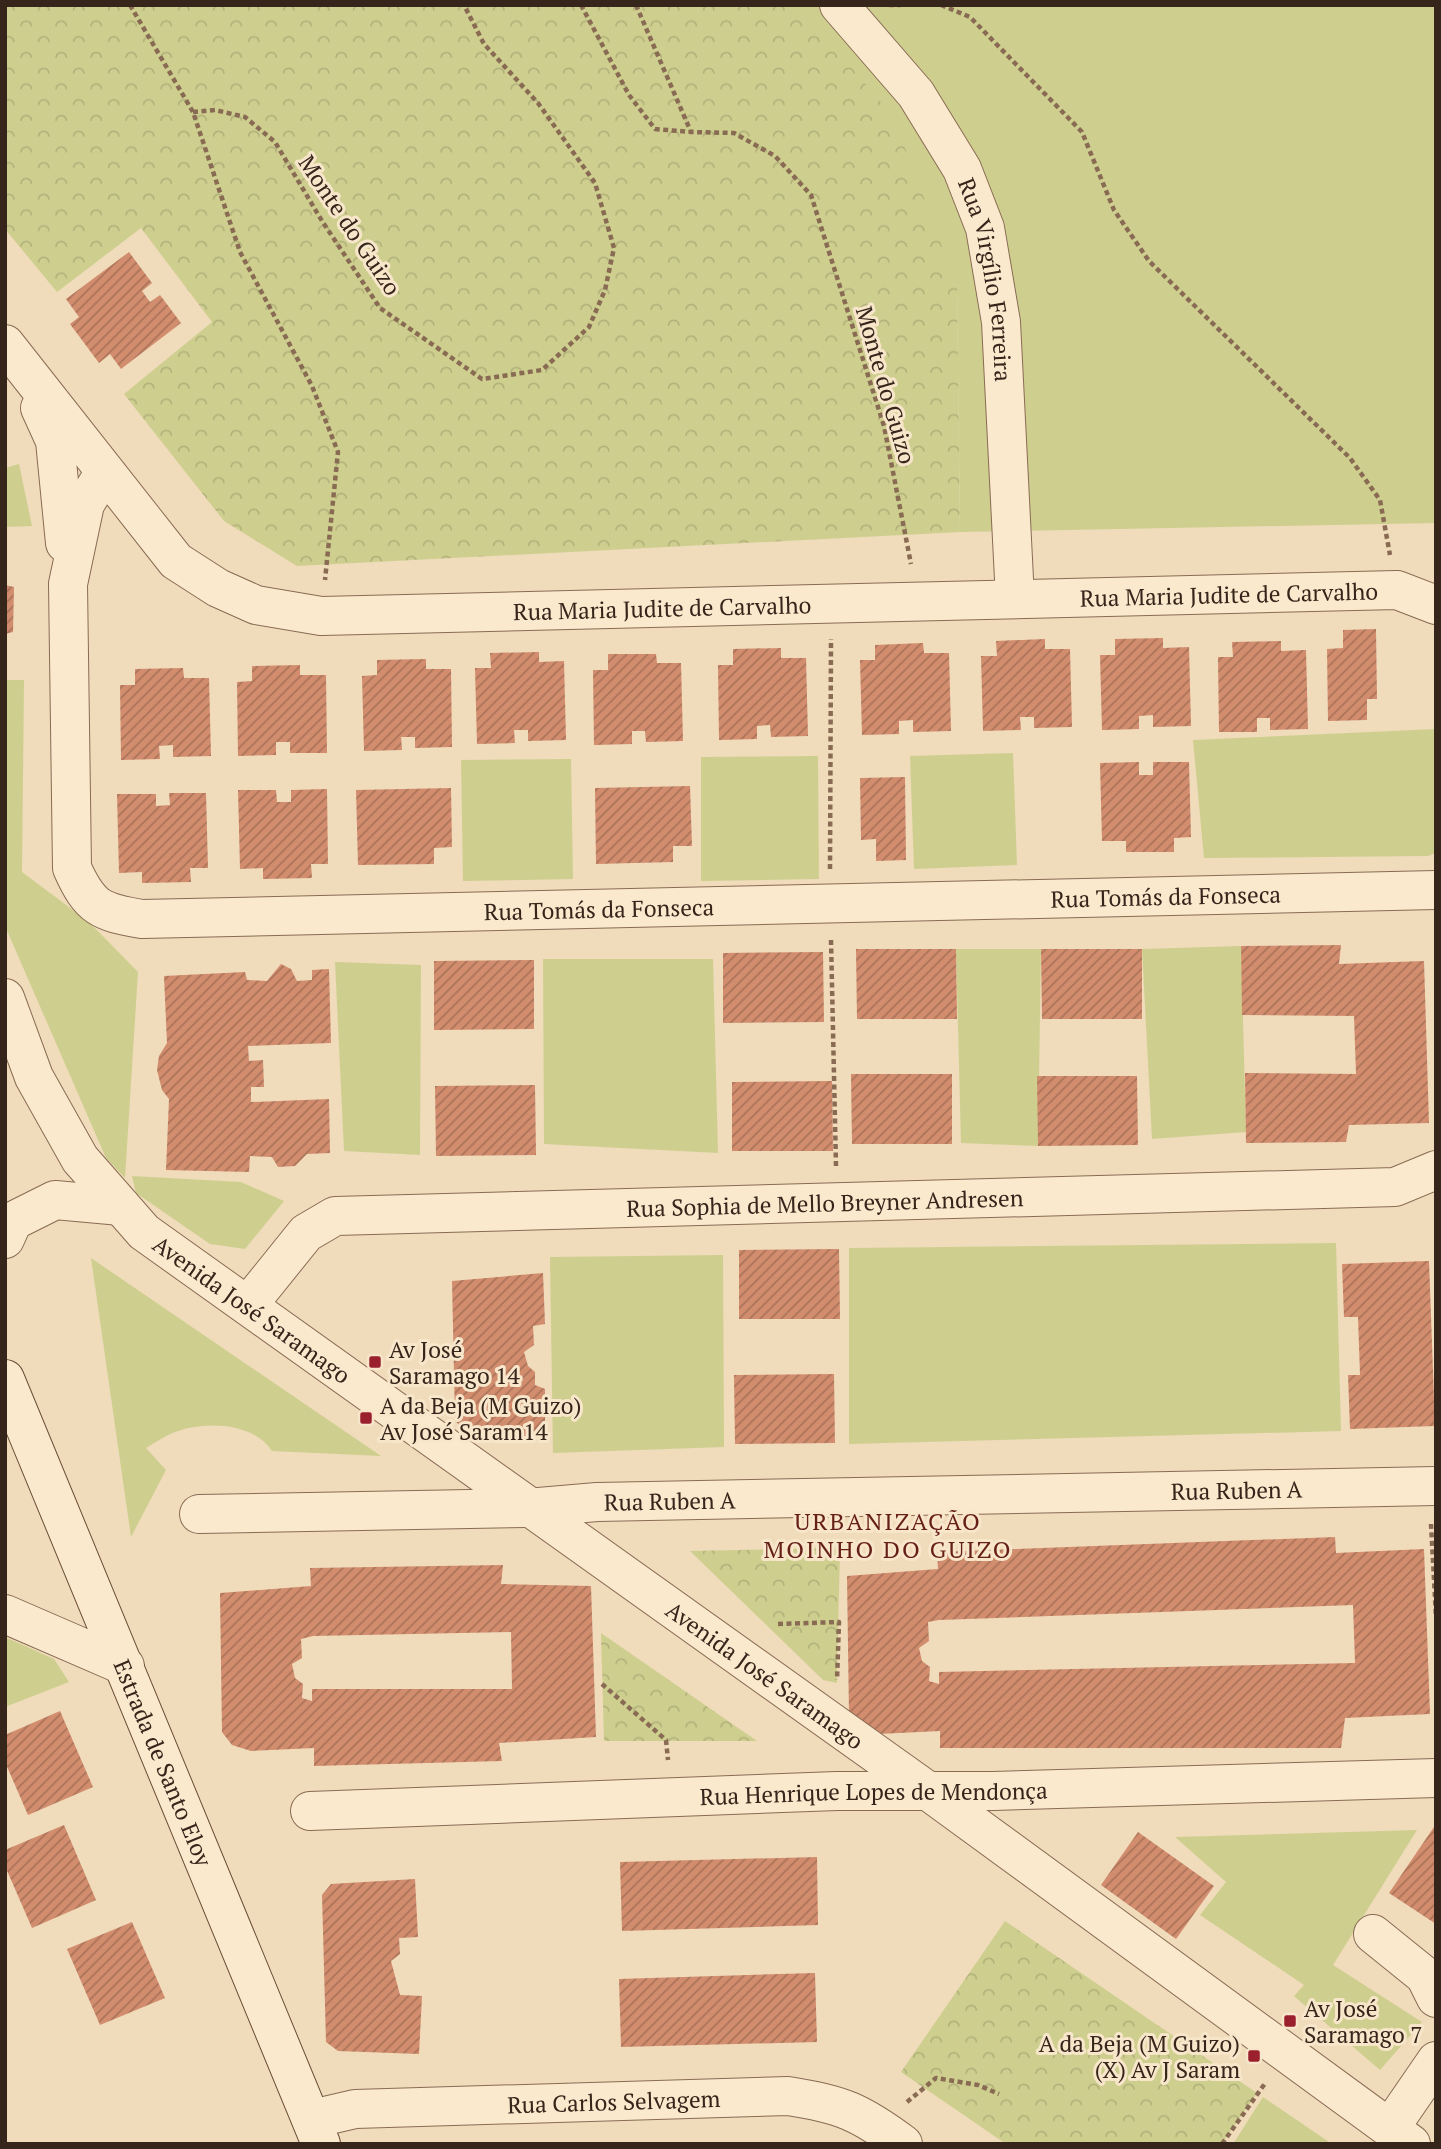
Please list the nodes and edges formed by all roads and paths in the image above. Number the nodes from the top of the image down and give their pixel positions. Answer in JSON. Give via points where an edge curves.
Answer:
{"nodes":[{"id":1,"x":130,"y":5,"type":"edge"},
{"id":2,"x":464,"y":5,"type":"edge"},
{"id":3,"x":581,"y":5,"type":"edge"},
{"id":4,"x":636,"y":5,"type":"edge"},
{"id":5,"x":839,"y":5,"type":"edge"},
{"id":6,"x":941,"y":5,"type":"edge"},
{"id":7,"x":193,"y":112,"type":"junction"},
{"id":8,"x":691,"y":132,"type":"junction"},
{"id":9,"x":13,"y":353,"type":"edge"},
{"id":10,"x":104,"y":472,"type":"junction"},
{"id":11,"x":148,"y":526,"type":"junction"},
{"id":12,"x":68,"y":584,"type":"junction"},
{"id":13,"x":1397,"y":590,"type":"junction"},
{"id":14,"x":1015,"y":599,"type":"junction"},
{"id":15,"x":919,"y":604,"type":"junction"},
{"id":16,"x":831,"y":605,"type":"junction"},
{"id":17,"x":1436,"y":605,"type":"edge"},
{"id":18,"x":321,"y":616,"type":"junction"},
{"id":19,"x":1436,"y":890,"type":"edge"},
{"id":20,"x":830,"y":904,"type":"junction"},
{"id":21,"x":5,"y":998,"type":"edge"},
{"id":22,"x":20,"y":1066,"type":"edge"},
{"id":23,"x":1436,"y":1170,"type":"edge"},
{"id":24,"x":836,"y":1202,"type":"junction"},
{"id":25,"x":121,"y":1206,"type":"junction"},
{"id":26,"x":5,"y":1239,"type":"edge"},
{"id":27,"x":248,"y":1305,"type":"junction"},
{"id":28,"x":5,"y":1379,"type":"edge"},
{"id":29,"x":1433,"y":1486,"type":"edge"},
{"id":30,"x":527,"y":1508,"type":"junction"},
{"id":31,"x":199,"y":1514,"type":"dead end"},
{"id":32,"x":5,"y":1614,"type":"edge"},
{"id":33,"x":1436,"y":1617,"type":"edge"},
{"id":34,"x":778,"y":1624,"type":"dead end"},
{"id":35,"x":125,"y":1666,"type":"junction"},
{"id":36,"x":602,"y":1684,"type":"dead end"},
{"id":37,"x":836,"y":1726,"type":"junction"},
{"id":38,"x":1436,"y":1778,"type":"edge"},
{"id":39,"x":928,"y":1791,"type":"junction"},
{"id":40,"x":671,"y":1797,"type":"junction"},
{"id":41,"x":310,"y":1811,"type":"dead end"},
{"id":42,"x":1373,"y":1934,"type":"dead end"},
{"id":43,"x":1436,"y":1998,"type":"edge"},
{"id":44,"x":1287,"y":2054,"type":"junction"},
{"id":45,"x":1436,"y":2062,"type":"edge"},
{"id":46,"x":999,"y":2094,"type":"dead end"},
{"id":47,"x":317,"y":2131,"type":"edge"},
{"id":48,"x":1401,"y":2136,"type":"edge"},
{"id":49,"x":895,"y":2137,"type":"edge"},
{"id":50,"x":1222,"y":2144,"type":"edge"}],
"edges":[{"from":1,"to":7,"type":"path"},
{"from":2,"to":7,"type":"path","name":"Monte do Guizo","via":[[484,44],[538,103],[595,183],[614,248],[605,290],[589,327],[542,370],[482,379],[380,308],[275,142],[246,117],[215,110]]},
{"from":3,"to":8,"type":"path","name":"Monte do Guizo","via":[[629,95],[655,129]]},
{"from":4,"to":8,"type":"path"},
{"from":5,"to":14,"type":"street","name":"Rua Virgílio Ferreira","via":[[916,94],[962,169],[985,228],[1001,322]]},
{"from":6,"to":13,"type":"path","via":[[970,17],[1082,132],[1114,210],[1149,261],[1350,458],[1380,500]]},
{"from":7,"to":18,"type":"path","via":[[240,252],[312,386],[338,452]]},
{"from":8,"to":15,"type":"path","name":"Monte do Guizo","via":[[734,133],[775,156],[811,195],[884,426]]},
{"from":9,"to":10,"type":"street","name":"Rua Maria Judite de Carvalho"},
{"from":9,"to":12,"type":"street","via":[[55,441]]},
{"from":10,"to":11,"type":"street","name":"Rua Maria Judite de Carvalho"},
{"from":10,"to":12,"type":"street","name":"Rua Tomás da Fonseca","via":[[85,504]]},
{"from":11,"to":12,"type":"street","name":"Rua Tomás da Fonseca","via":[[110,526],[95,534]]},
{"from":11,"to":18,"type":"street","name":"Rua Maria Judite de Carvalho","via":[[176,561],[218,587],[256,605]]},
{"from":12,"to":20,"type":"street","name":"Rua Tomás da Fonseca","via":[[72,868],[85,897],[106,913],[142,919]]},
{"from":13,"to":14,"type":"street","name":"Rua Maria Judite de Carvalho"},
{"from":13,"to":17,"type":"street","name":"Rua Maria Judite de Carvalho"},
{"from":14,"to":15,"type":"street","name":"Rua Maria Judite de Carvalho"},
{"from":15,"to":16,"type":"street","name":"Rua Maria Judite de Carvalho"},
{"from":16,"to":18,"type":"street","name":"Rua Maria Judite de Carvalho"},
{"from":16,"to":20,"type":"path"},
{"from":19,"to":20,"type":"street","name":"Rua Tomás da Fonseca"},
{"from":20,"to":24,"type":"path"},
{"from":21,"to":22,"type":"street","name":"Avenida José Saramago"},
{"from":22,"to":25,"type":"street","name":"Avenida José Saramago","via":[[80,1159]]},
{"from":23,"to":24,"type":"street","name":"Rua Sophia de Mello Breyner Andresen","via":[[1395,1186]]},
{"from":24,"to":27,"type":"street","name":"Rua Sophia de Mello Breyner Andresen","via":[[335,1216],[306,1233]]},
{"from":25,"to":26,"type":"street","via":[[55,1200],[13,1221]]},
{"from":25,"to":27,"type":"street","name":"Avenida José Saramago","via":[[144,1232]]},
{"from":27,"to":30,"type":"street","name":"Avenida José Saramago"},
{"from":28,"to":35,"type":"street","name":"Estrada de Santo Eloy"},
{"from":29,"to":30,"type":"street","name":"Rua Ruben A","via":[[611,1502]]},
{"from":29,"to":33,"type":"path"},
{"from":30,"to":31,"type":"street","name":"Rua Ruben A"},
{"from":30,"to":37,"type":"street","name":"Avenida José Saramago"},
{"from":32,"to":35,"type":"street"},
{"from":34,"to":37,"type":"path","via":[[839,1622]]},
{"from":35,"to":47,"type":"street","name":"Estrada de Santo Eloy"},
{"from":36,"to":40,"type":"path","via":[[666,1741]]},
{"from":37,"to":39,"type":"street","name":"Avenida José Saramago"},
{"from":38,"to":39,"type":"street","name":"Rua Henrique Lopes de Mendonça"},
{"from":39,"to":40,"type":"street","name":"Rua Henrique Lopes de Mendonça"},
{"from":39,"to":44,"type":"street","name":"Avenida José Saramago"},
{"from":40,"to":41,"type":"street","name":"Rua Henrique Lopes de Mendonça"},
{"from":42,"to":43,"type":"street","via":[[1425,1976]]},
{"from":44,"to":48,"type":"street","name":"Avenida José Saramago"},
{"from":44,"to":50,"type":"path"},
{"from":45,"to":48,"type":"street"},
{"from":46,"to":49,"type":"path","via":[[978,2085],[936,2078],[911,2097]]},
{"from":47,"to":49,"type":"street","name":"Rua Carlos Selvagem","via":[[355,2109],[788,2096],[833,2102]]}]}
